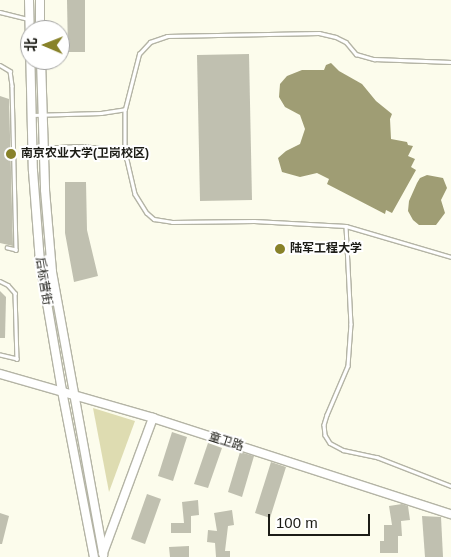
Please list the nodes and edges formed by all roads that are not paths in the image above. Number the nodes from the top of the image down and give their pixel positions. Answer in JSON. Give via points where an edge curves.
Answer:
{"nodes":[{"id":1,"x":29,"y":0,"type":"edge"},
{"id":2,"x":40,"y":0,"type":"edge"},
{"id":3,"x":0,"y":12,"type":"edge"},
{"id":4,"x":29,"y":19,"type":"junction"},
{"id":5,"x":40,"y":20,"type":"edge"},
{"id":6,"x":451,"y":62,"type":"edge"},
{"id":7,"x":0,"y":65,"type":"edge"},
{"id":8,"x":41,"y":70,"type":"edge"},
{"id":9,"x":125,"y":109,"type":"junction"},
{"id":10,"x":43,"y":114,"type":"junction"},
{"id":11,"x":31,"y":115,"type":"junction"},
{"id":12,"x":43,"y":147,"type":"junction"},
{"id":13,"x":32,"y":148,"type":"junction"},
{"id":14,"x":125,"y":151,"type":"junction"},
{"id":15,"x":346,"y":226,"type":"junction"},
{"id":16,"x":8,"y":248,"type":"dead end"},
{"id":17,"x":451,"y":257,"type":"edge"},
{"id":18,"x":0,"y":281,"type":"edge"},
{"id":19,"x":0,"y":355,"type":"edge"},
{"id":20,"x":0,"y":374,"type":"edge"},
{"id":21,"x":62,"y":391,"type":"junction"},
{"id":22,"x":73,"y":394,"type":"junction"},
{"id":23,"x":153,"y":418,"type":"junction"},
{"id":24,"x":451,"y":486,"type":"edge"},
{"id":25,"x":451,"y":514,"type":"edge"},
{"id":26,"x":102,"y":555,"type":"edge"},
{"id":27,"x":94,"y":557,"type":"edge"}],
"edges":[{"from":1,"to":2,"type":"street"},
{"from":1,"to":4,"type":"street","name":"后标营街"},
{"from":2,"to":5,"type":"street"},
{"from":3,"to":4,"type":"lane"},
{"from":4,"to":11,"type":"street","name":"后标营街"},
{"from":6,"to":9,"type":"lane","via":[[374,59],[356,54],[346,42],[336,37],[319,33],[167,36],[150,42],[140,54]]},
{"from":7,"to":16,"type":"lane","via":[[10,71],[12,86],[16,250]]},
{"from":8,"to":10,"type":"street","name":"后标营街"},
{"from":9,"to":10,"type":"lane","via":[[101,113]]},
{"from":9,"to":14,"type":"lane"},
{"from":10,"to":11,"type":"lane"},
{"from":10,"to":12,"type":"street","name":"后标营街"},
{"from":11,"to":13,"type":"street","name":"后标营街"},
{"from":12,"to":13,"type":"lane"},
{"from":12,"to":14,"type":"lane","via":[[82,146]]},
{"from":12,"to":22,"type":"street","name":"后标营街","via":[[52,272]]},
{"from":13,"to":21,"type":"street","name":"后标营街","via":[[40,262]]},
{"from":14,"to":15,"type":"lane","via":[[134,194],[154,219]]},
{"from":15,"to":17,"type":"lane"},
{"from":15,"to":24,"type":"lane","via":[[351,324],[348,366],[327,415],[325,435],[330,443],[343,450],[377,457]]},
{"from":18,"to":19,"type":"lane","via":[[15,293],[17,359]]},
{"from":20,"to":21,"type":"street","name":"童卫路"},
{"from":21,"to":22,"type":"street","name":"童卫路"},
{"from":21,"to":27,"type":"street","name":"后标营街"},
{"from":22,"to":23,"type":"street","name":"童卫路"},
{"from":22,"to":26,"type":"street","name":"后标营街"},
{"from":23,"to":25,"type":"street","name":"童卫路"},
{"from":23,"to":26,"type":"street"}]}
